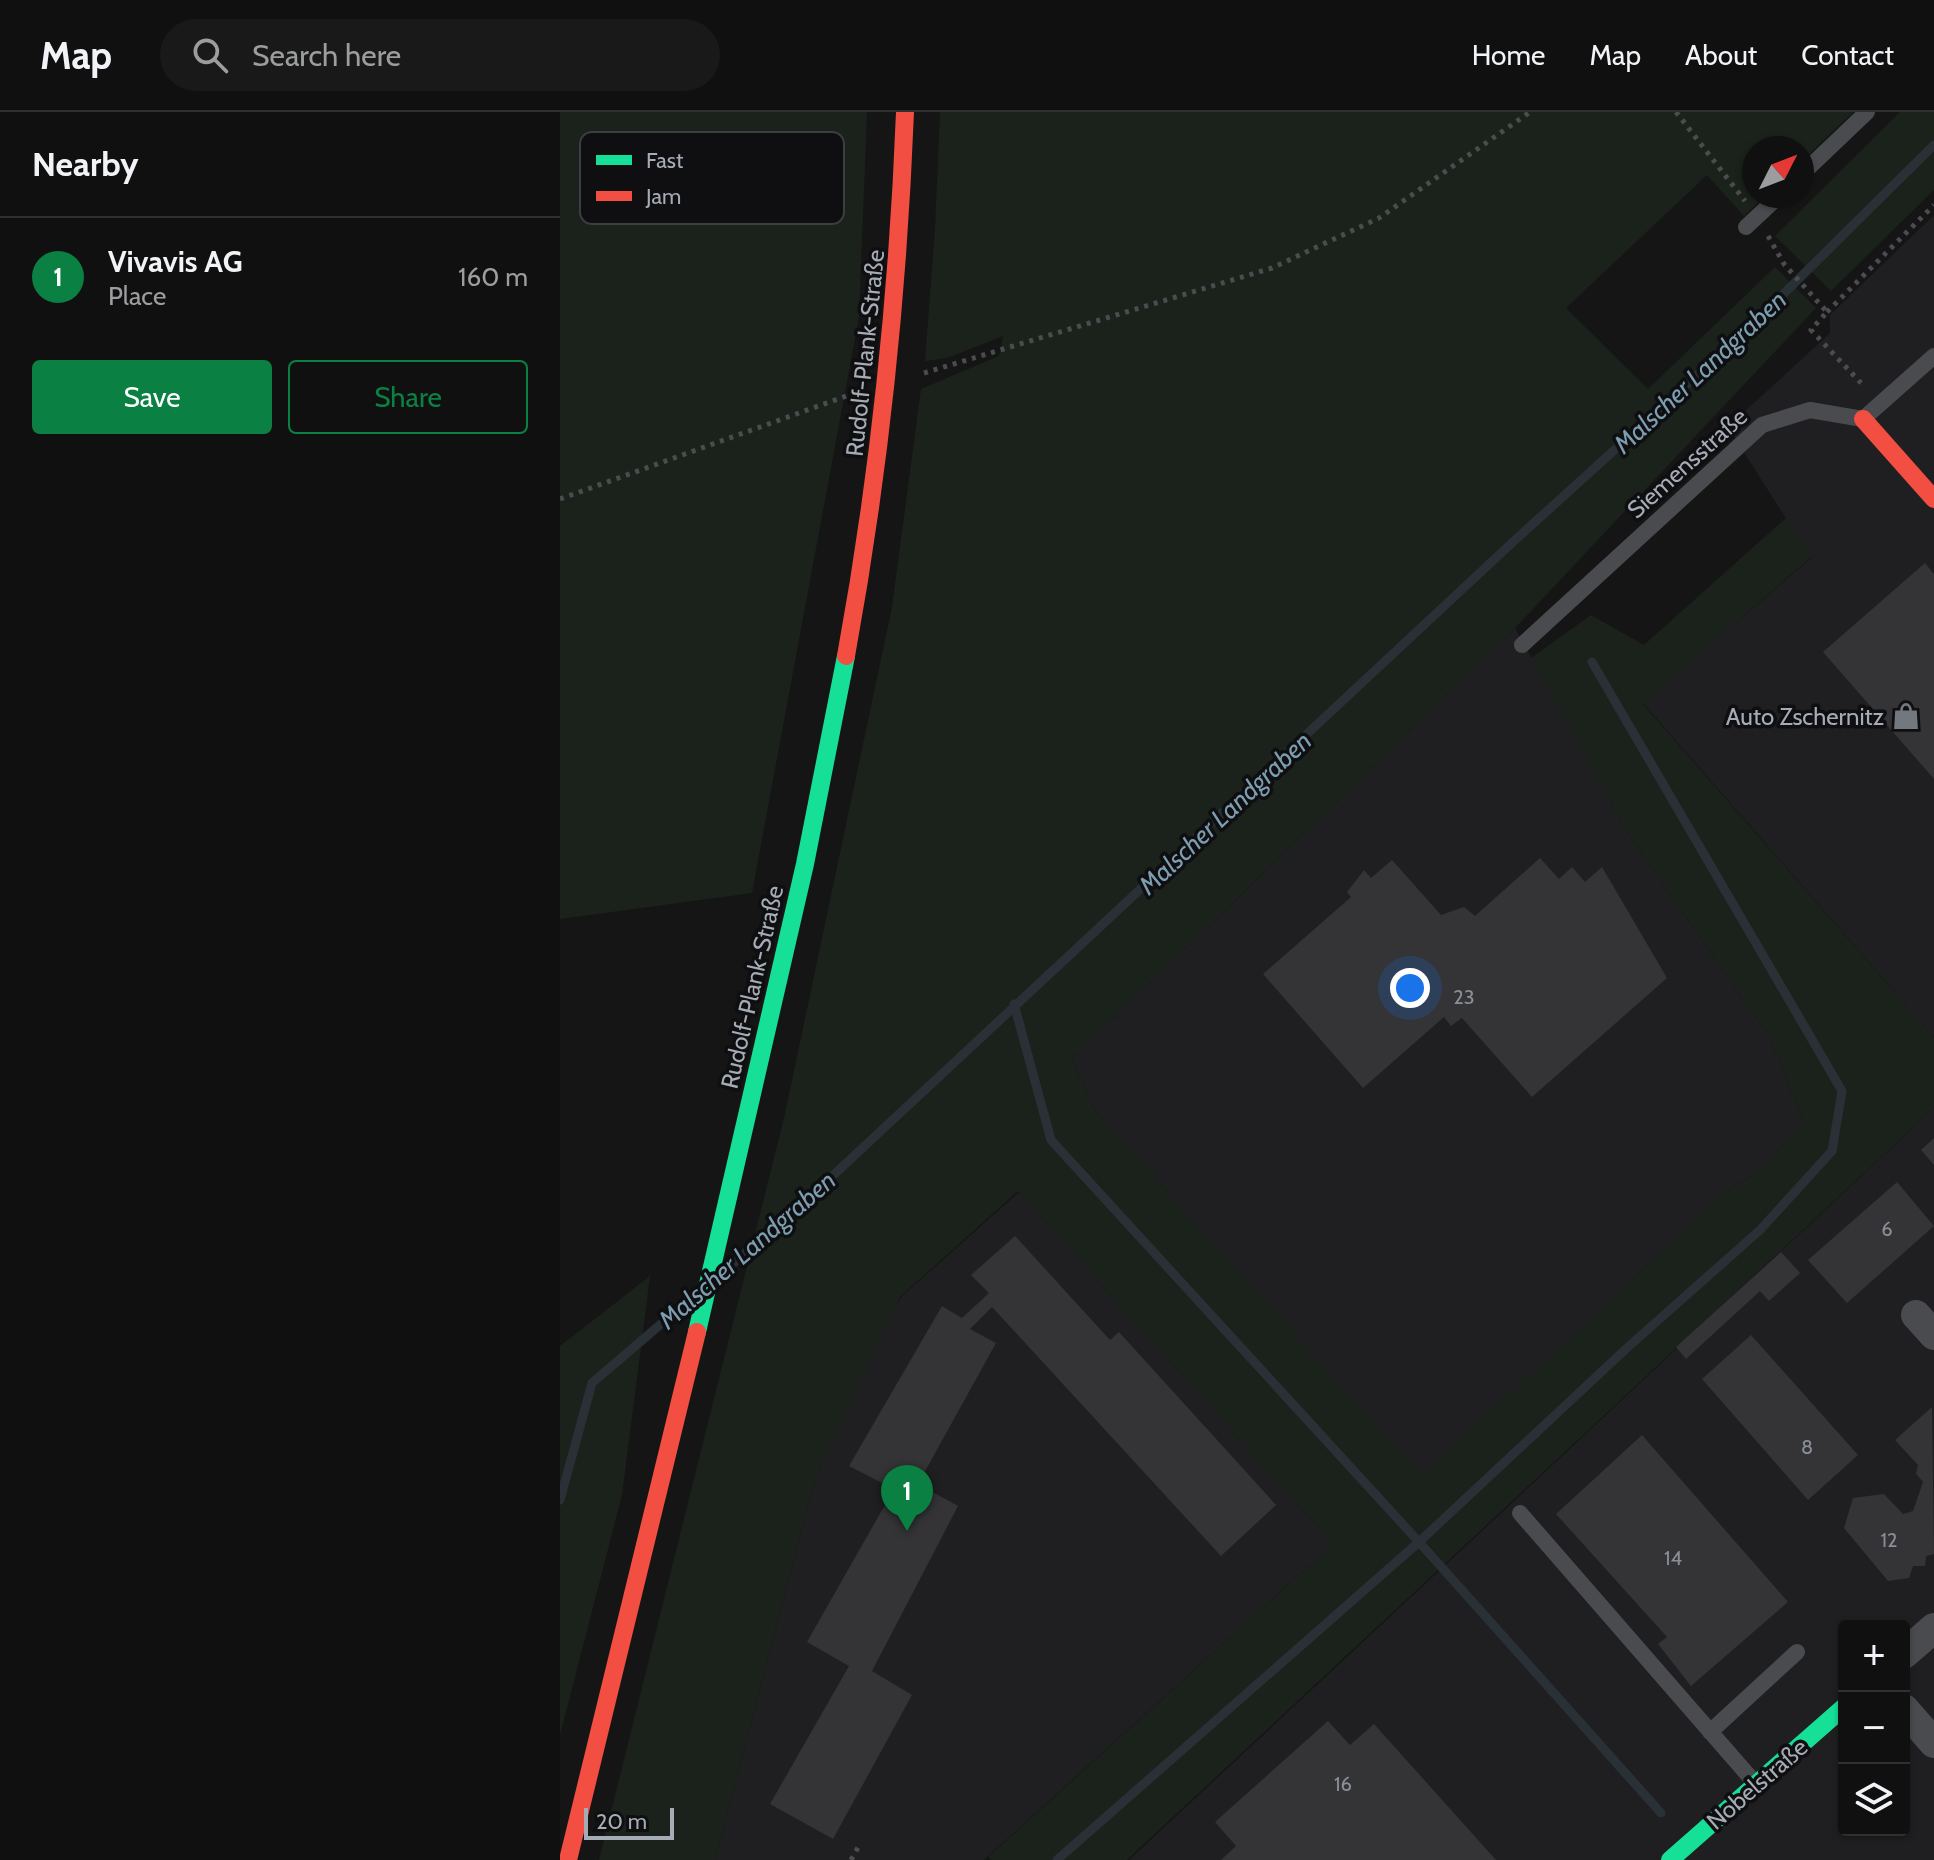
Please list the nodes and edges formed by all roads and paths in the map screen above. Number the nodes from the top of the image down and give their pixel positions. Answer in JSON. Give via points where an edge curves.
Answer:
{"nodes":[{"id":1,"x":905,"y":112,"type":"edge"},
{"id":2,"x":1530,"y":112,"type":"edge"},
{"id":3,"x":1676,"y":112,"type":"edge"},
{"id":4,"x":1867,"y":112,"type":"edge"},
{"id":5,"x":1814,"y":163,"type":"edge"},
{"id":6,"x":1934,"y":205,"type":"edge"},
{"id":7,"x":1766,"y":208,"type":"edge"},
{"id":8,"x":1751,"y":222,"type":"junction"},
{"id":9,"x":1827,"y":312,"type":"junction"},
{"id":10,"x":1934,"y":356,"type":"edge"},
{"id":11,"x":888,"y":384,"type":"junction"},
{"id":12,"x":1881,"y":404,"type":"junction"},
{"id":13,"x":1863,"y":419,"type":"junction"},
{"id":14,"x":560,"y":499,"type":"edge"},
{"id":15,"x":1934,"y":499,"type":"edge"},
{"id":16,"x":1522,"y":645,"type":"dead end"},
{"id":17,"x":1520,"y":1513,"type":"dead end"},
{"id":18,"x":1934,"y":1628,"type":"edge"},
{"id":19,"x":1910,"y":1649,"type":"edge"},
{"id":20,"x":1797,"y":1652,"type":"dead end"},
{"id":21,"x":1838,"y":1712,"type":"edge"},
{"id":22,"x":1910,"y":1716,"type":"edge"},
{"id":23,"x":1710,"y":1732,"type":"junction"},
{"id":24,"x":1934,"y":1743,"type":"edge"},
{"id":25,"x":1756,"y":1784,"type":"junction"},
{"id":26,"x":860,"y":1844,"type":"dead end"},
{"id":27,"x":568,"y":1860,"type":"edge"},
{"id":28,"x":851,"y":1860,"type":"edge"},
{"id":29,"x":1670,"y":1860,"type":"edge"}],
"edges":[{"from":1,"to":11,"type":"main road","name":"Rudolf-Plank-Straße","via":[[904,201]]},
{"from":2,"to":11,"type":"path","via":[[1379,218],[1272,268]]},
{"from":3,"to":8,"type":"path"},
{"from":4,"to":5,"type":"lane"},
{"from":6,"to":9,"type":"path"},
{"from":7,"to":8,"type":"lane"},
{"from":8,"to":9,"type":"path"},
{"from":9,"to":12,"type":"path","via":[[1811,330]]},
{"from":10,"to":12,"type":"lane"},
{"from":11,"to":14,"type":"path"},
{"from":11,"to":27,"type":"main road","name":"Rudolf-Plank-Straße","via":[[865,564],[783,966]]},
{"from":12,"to":13,"type":"lane"},
{"from":13,"to":15,"type":"main road"},
{"from":13,"to":16,"type":"lane","name":"Siemensstraße","via":[[1810,410],[1762,425]]},
{"from":17,"to":23,"type":"lane"},
{"from":18,"to":19,"type":"street"},
{"from":20,"to":23,"type":"lane"},
{"from":21,"to":25,"type":"main road","name":"Nobelstraße"},
{"from":22,"to":24,"type":"street"},
{"from":23,"to":25,"type":"lane"},
{"from":25,"to":29,"type":"main road","name":"Nobelstraße"},
{"from":26,"to":28,"type":"path"}]}
